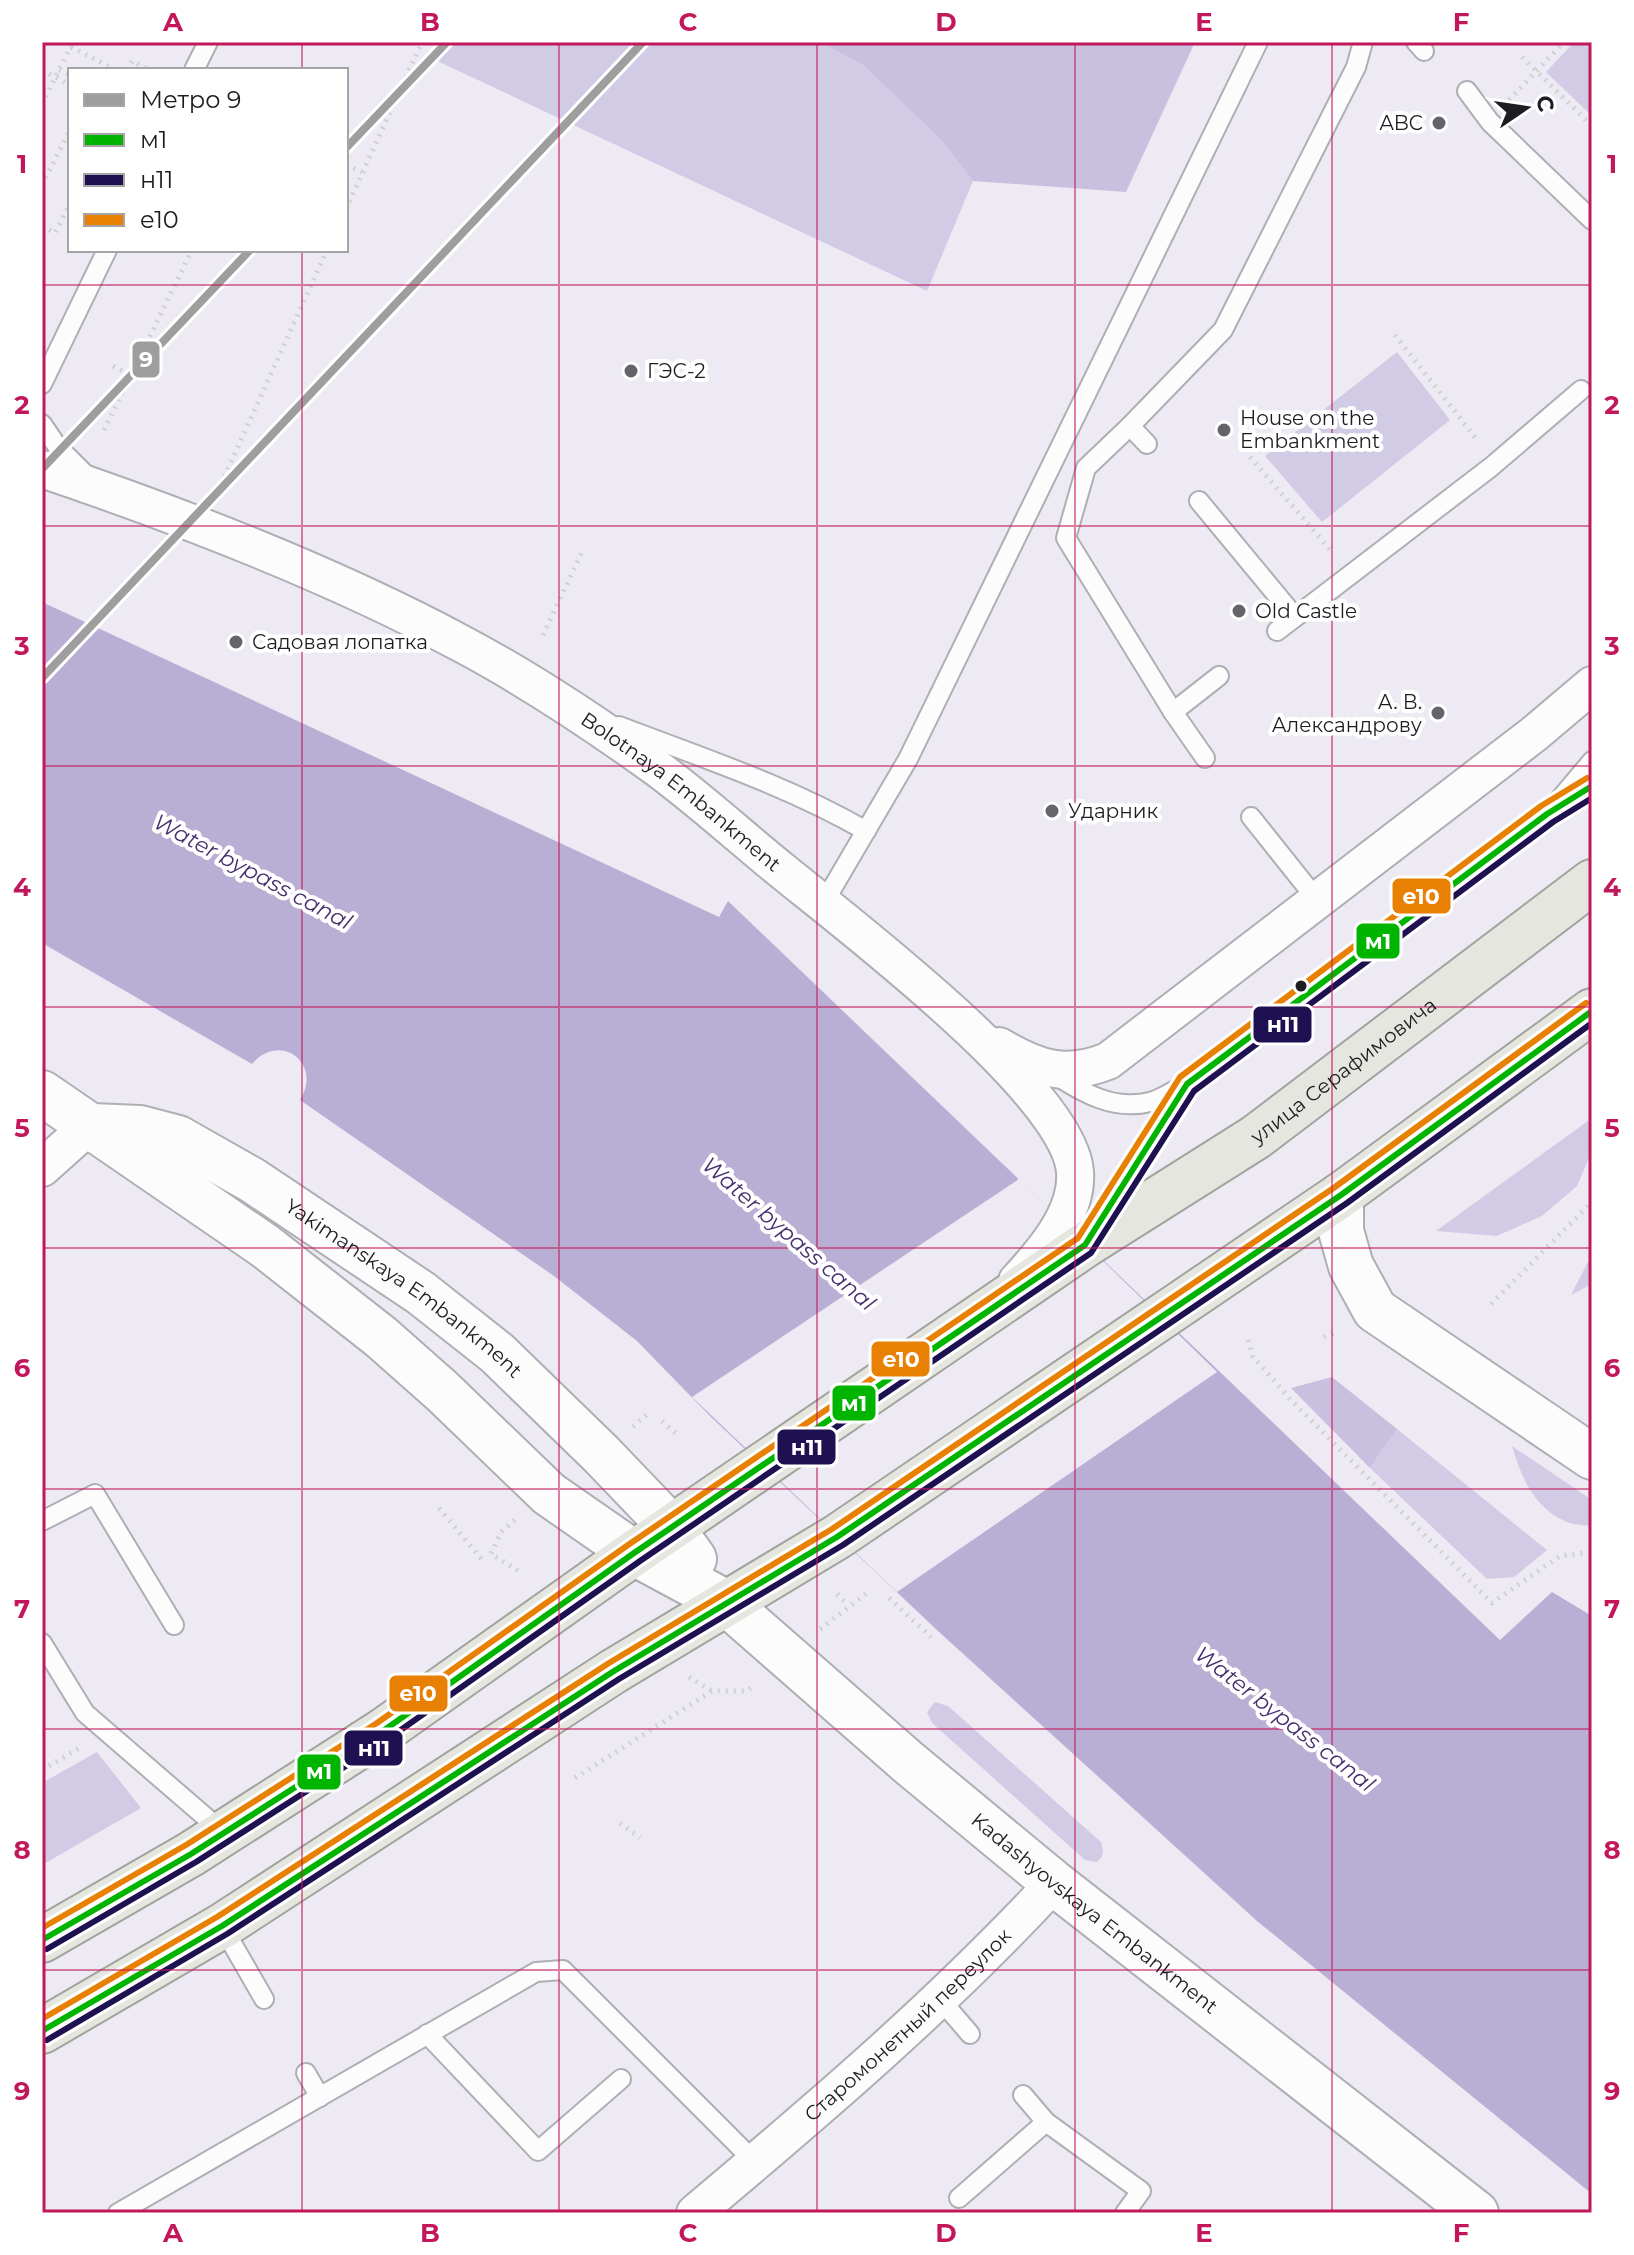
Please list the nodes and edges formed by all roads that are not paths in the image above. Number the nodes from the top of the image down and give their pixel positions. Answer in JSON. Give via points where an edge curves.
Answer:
{"nodes":[{"id":1,"x":208,"y":42,"type":"edge"},
{"id":2,"x":1258,"y":42,"type":"edge"},
{"id":3,"x":1363,"y":42,"type":"edge"},
{"id":4,"x":195,"y":68,"type":"edge"},
{"id":5,"x":1467,"y":91,"type":"dead end"},
{"id":6,"x":1592,"y":220,"type":"edge"},
{"id":7,"x":106,"y":252,"type":"edge"},
{"id":8,"x":42,"y":384,"type":"edge"},
{"id":9,"x":1581,"y":390,"type":"dead end"},
{"id":10,"x":42,"y":424,"type":"edge"},
{"id":11,"x":1130,"y":426,"type":"junction"},
{"id":12,"x":1147,"y":444,"type":"dead end"},
{"id":13,"x":42,"y":469,"type":"edge"},
{"id":14,"x":102,"y":491,"type":"junction"},
{"id":15,"x":1199,"y":501,"type":"dead end"},
{"id":16,"x":1295,"y":617,"type":"junction"},
{"id":17,"x":1277,"y":631,"type":"dead end"},
{"id":18,"x":1219,"y":676,"type":"dead end"},
{"id":19,"x":1592,"y":685,"type":"edge"},
{"id":20,"x":560,"y":703,"type":"junction"},
{"id":21,"x":1173,"y":712,"type":"junction"},
{"id":22,"x":1205,"y":758,"type":"dead end"},
{"id":23,"x":1592,"y":761,"type":"edge"},
{"id":24,"x":1592,"y":786,"type":"edge"},
{"id":25,"x":1547,"y":814,"type":"junction"},
{"id":26,"x":1251,"y":817,"type":"dead end"},
{"id":27,"x":866,"y":831,"type":"junction"},
{"id":28,"x":1592,"y":882,"type":"edge"},
{"id":29,"x":1318,"y":901,"type":"junction"},
{"id":30,"x":823,"y":904,"type":"junction"},
{"id":31,"x":1592,"y":1011,"type":"edge"},
{"id":32,"x":977,"y":1034,"type":"junction"},
{"id":33,"x":1048,"y":1070,"type":"junction"},
{"id":34,"x":1187,"y":1084,"type":"junction"},
{"id":35,"x":42,"y":1093,"type":"edge"},
{"id":36,"x":89,"y":1126,"type":"junction"},
{"id":37,"x":42,"y":1168,"type":"edge"},
{"id":38,"x":1341,"y":1195,"type":"junction"},
{"id":39,"x":1074,"y":1233,"type":"junction"},
{"id":40,"x":1592,"y":1457,"type":"edge"},
{"id":41,"x":42,"y":1521,"type":"edge"},
{"id":42,"x":672,"y":1528,"type":"junction"},
{"id":43,"x":634,"y":1553,"type":"junction"},
{"id":44,"x":725,"y":1602,"type":"junction"},
{"id":45,"x":174,"y":1625,"type":"dead end"},
{"id":46,"x":42,"y":1643,"type":"edge"},
{"id":47,"x":224,"y":1833,"type":"junction"},
{"id":48,"x":1054,"y":1883,"type":"junction"},
{"id":49,"x":222,"y":1926,"type":"junction"},
{"id":50,"x":42,"y":1940,"type":"edge"},
{"id":51,"x":264,"y":1999,"type":"dead end"},
{"id":52,"x":940,"y":1999,"type":"junction"},
{"id":53,"x":42,"y":2031,"type":"edge"},
{"id":54,"x":427,"y":2034,"type":"junction"},
{"id":55,"x":970,"y":2034,"type":"dead end"},
{"id":56,"x":306,"y":2073,"type":"dead end"},
{"id":57,"x":621,"y":2079,"type":"dead end"},
{"id":58,"x":1023,"y":2095,"type":"dead end"},
{"id":59,"x":320,"y":2097,"type":"junction"},
{"id":60,"x":1046,"y":2122,"type":"junction"},
{"id":61,"x":755,"y":2162,"type":"junction"},
{"id":62,"x":959,"y":2198,"type":"dead end"},
{"id":63,"x":118,"y":2213,"type":"edge"},
{"id":64,"x":695,"y":2213,"type":"edge"},
{"id":65,"x":1125,"y":2213,"type":"edge"},
{"id":66,"x":1476,"y":2213,"type":"edge"}],
"edges":[{"from":1,"to":4,"type":"lane"},
{"from":2,"to":27,"type":"lane","via":[[908,759]]},
{"from":3,"to":11,"type":"lane","via":[[1356,67],[1223,330]]},
{"from":5,"to":6,"type":"lane","via":[[1490,122]]},
{"from":7,"to":8,"type":"lane"},
{"from":9,"to":16,"type":"lane"},
{"from":10,"to":14,"type":"lane"},
{"from":11,"to":12,"type":"lane"},
{"from":11,"to":21,"type":"lane","via":[[1086,468],[1066,538]]},
{"from":13,"to":14,"type":"street","name":"Bolotnaya Embankment"},
{"from":14,"to":20,"type":"street","name":"Bolotnaya Embankment","via":[[319,575],[465,645]]},
{"from":15,"to":16,"type":"lane"},
{"from":16,"to":17,"type":"lane"},
{"from":18,"to":21,"type":"lane"},
{"from":19,"to":29,"type":"street"},
{"from":20,"to":27,"type":"lane","via":[[791,792]]},
{"from":20,"to":30,"type":"street","name":"Bolotnaya Embankment","via":[[655,767]]},
{"from":21,"to":22,"type":"lane"},
{"from":23,"to":25,"type":"lane"},
{"from":24,"to":25,"type":"lane"},
{"from":25,"to":34,"type":"lane"},
{"from":26,"to":29,"type":"lane"},
{"from":27,"to":30,"type":"lane"},
{"from":28,"to":39,"type":"main road","name":"улица Серафимовича","via":[[1256,1137]]},
{"from":29,"to":33,"type":"street","via":[[1108,1061],[1072,1071]]},
{"from":30,"to":32,"type":"street","name":"Bolotnaya Embankment"},
{"from":31,"to":38,"type":"main road"},
{"from":32,"to":33,"type":"street"},
{"from":32,"to":39,"type":"street","name":"Bolotnaya Embankment","via":[[1033,1095],[1073,1156]]},
{"from":33,"to":34,"type":"lane","via":[[1088,1097],[1125,1104],[1151,1102]]},
{"from":34,"to":39,"type":"lane"},
{"from":35,"to":36,"type":"street"},
{"from":36,"to":37,"type":"street"},
{"from":36,"to":42,"type":"street","name":"Yakimanskaya Embankment","via":[[140,1128],[178,1138],[252,1180],[421,1293],[497,1353]]},
{"from":36,"to":43,"type":"street","via":[[276,1254],[401,1355],[549,1494]]},
{"from":38,"to":40,"type":"street","via":[[1341,1231],[1351,1266],[1375,1310]]},
{"from":38,"to":44,"type":"main road","via":[[837,1537]]},
{"from":39,"to":42,"type":"main road","name":"улица Серафимовича","via":[[992,1309]]},
{"from":41,"to":45,"type":"lane","via":[[95,1494]]},
{"from":42,"to":43,"type":"main road","name":"улица Серафимовича"},
{"from":42,"to":44,"type":"street","name":"Yakimanskaya Embankment"},
{"from":43,"to":44,"type":"street"},
{"from":43,"to":47,"type":"main road","name":"улица Серафимовича","via":[[383,1731]]},
{"from":44,"to":48,"type":"street","name":"Kadashyovskaya Embankment"},
{"from":44,"to":49,"type":"main road"},
{"from":46,"to":47,"type":"lane","via":[[85,1713]]},
{"from":47,"to":50,"type":"main road","name":"улица Серафимовича"},
{"from":48,"to":52,"type":"street","name":"Старомонетный переулок"},
{"from":48,"to":66,"type":"street","name":"Kadashyovskaya Embankment"},
{"from":49,"to":51,"type":"lane"},
{"from":49,"to":53,"type":"main road"},
{"from":52,"to":55,"type":"lane"},
{"from":52,"to":61,"type":"street","name":"Старомонетный переулок"},
{"from":54,"to":57,"type":"lane","via":[[538,2151]]},
{"from":54,"to":59,"type":"lane"},
{"from":54,"to":61,"type":"lane","via":[[536,1972],[563,1970]]},
{"from":56,"to":59,"type":"lane"},
{"from":58,"to":60,"type":"lane"},
{"from":59,"to":63,"type":"lane"},
{"from":60,"to":62,"type":"lane"},
{"from":60,"to":65,"type":"lane","via":[[1141,2191]]},
{"from":61,"to":64,"type":"street","name":"Старомонетный переулок"}]}
